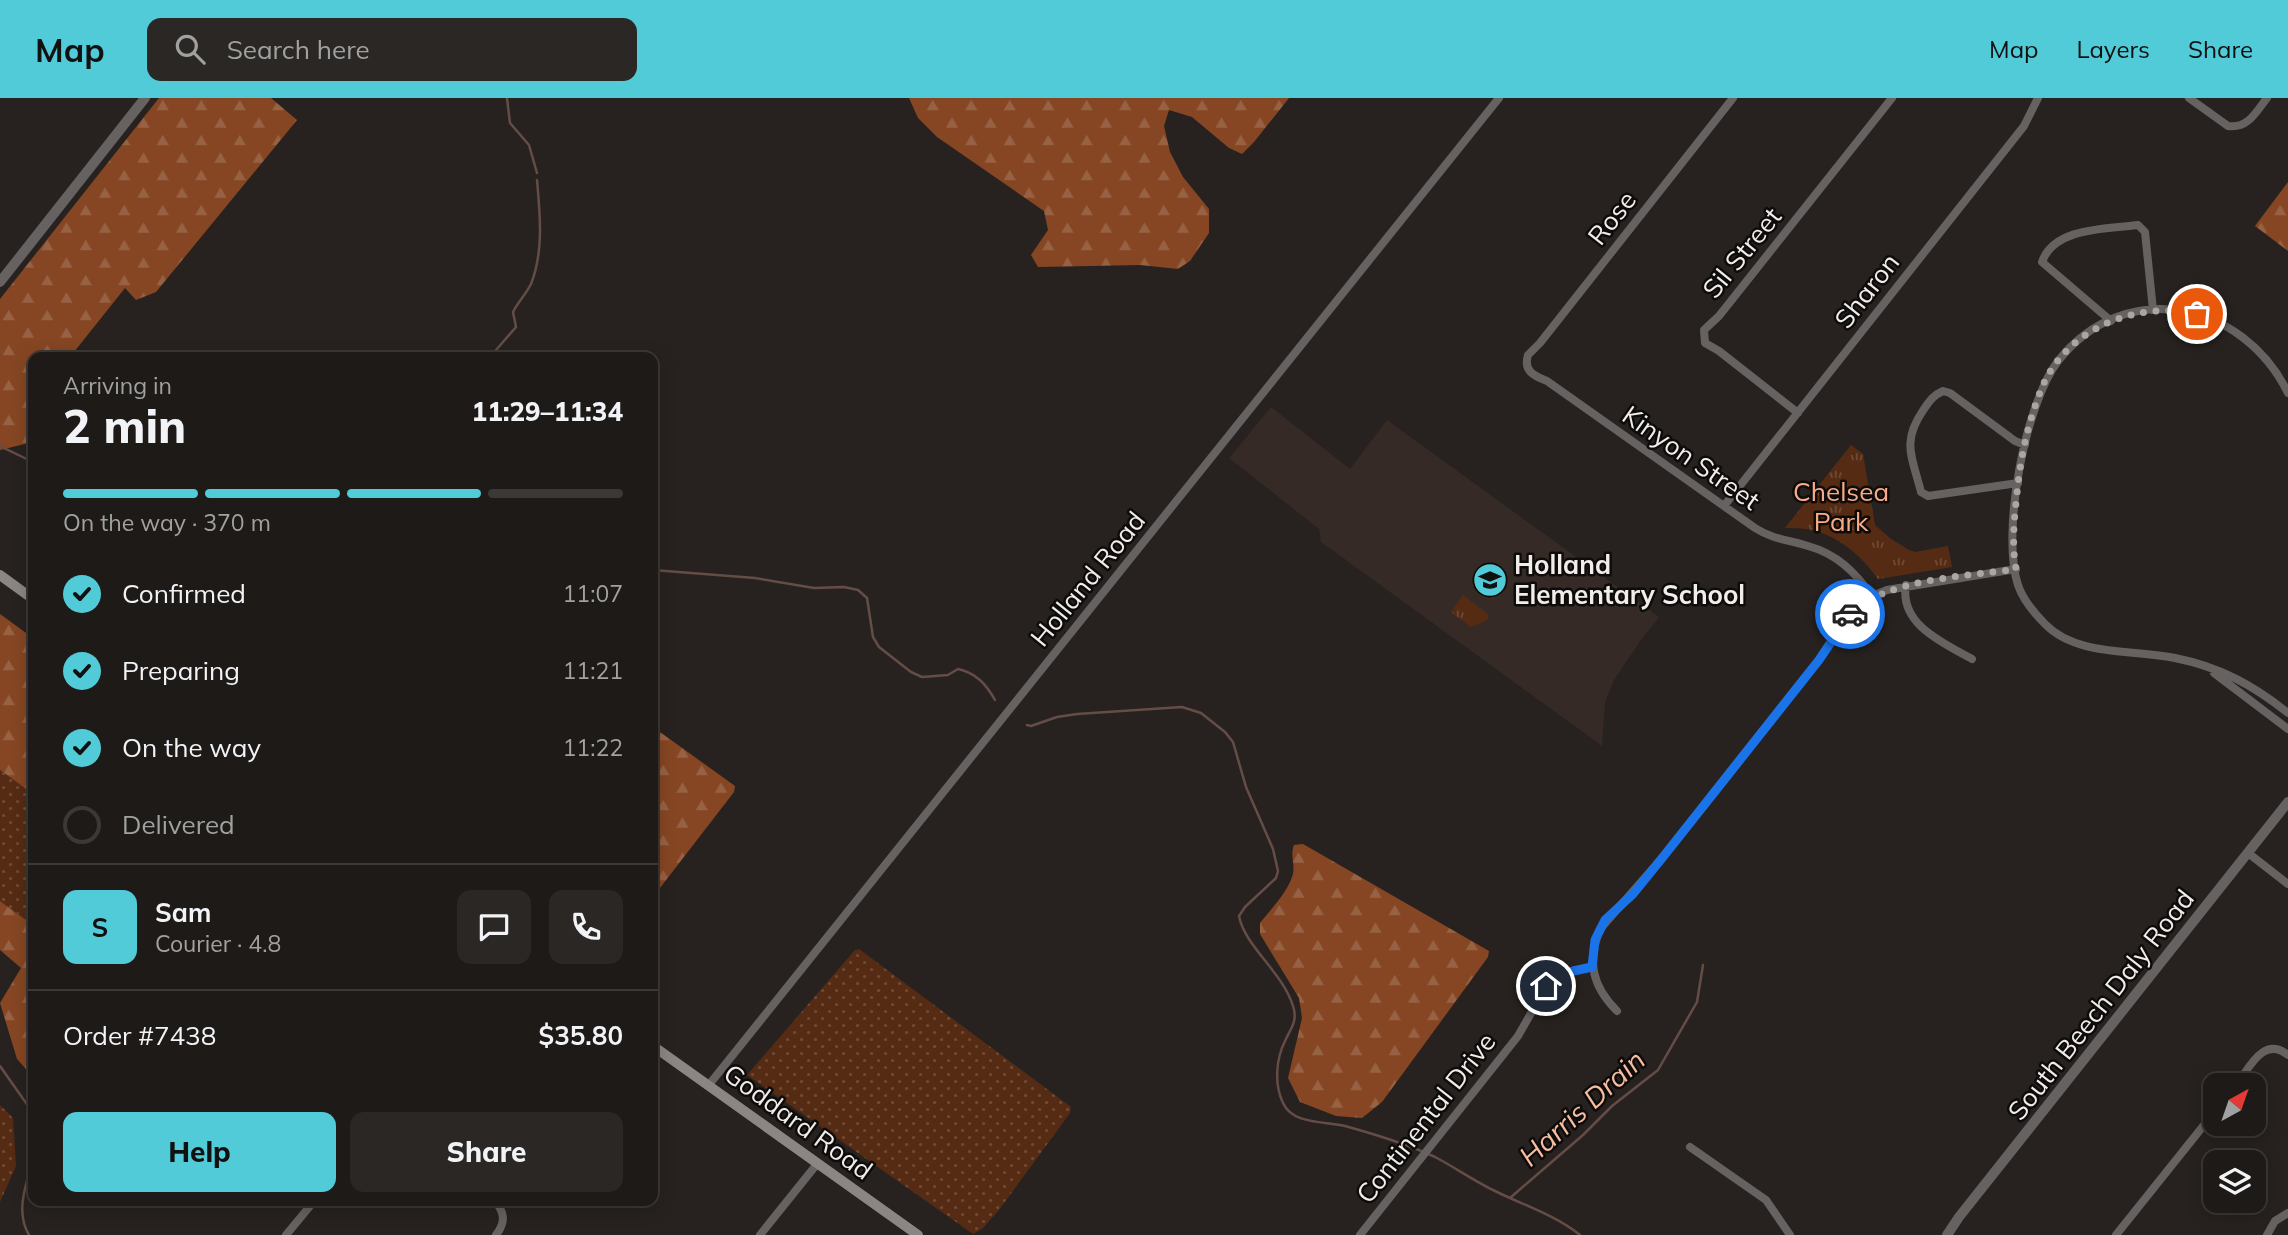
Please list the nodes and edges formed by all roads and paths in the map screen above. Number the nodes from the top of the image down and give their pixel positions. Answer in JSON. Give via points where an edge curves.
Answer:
{"nodes":[{"id":1,"x":145,"y":98,"type":"edge"},
{"id":2,"x":1499,"y":98,"type":"edge"},
{"id":3,"x":1733,"y":98,"type":"edge"},
{"id":4,"x":1892,"y":98,"type":"edge"},
{"id":5,"x":2038,"y":98,"type":"edge"},
{"id":6,"x":2189,"y":98,"type":"edge"},
{"id":7,"x":2267,"y":98,"type":"edge"},
{"id":8,"x":0,"y":282,"type":"edge"},
{"id":9,"x":2153,"y":310,"type":"junction"},
{"id":10,"x":2111,"y":321,"type":"junction"},
{"id":11,"x":1526,"y":364,"type":"joint"},
{"id":12,"x":2288,"y":368,"type":"edge"},
{"id":13,"x":2279,"y":375,"type":"junction"},
{"id":14,"x":2288,"y":393,"type":"edge"},
{"id":15,"x":1798,"y":413,"type":"junction"},
{"id":16,"x":2025,"y":445,"type":"junction"},
{"id":17,"x":2018,"y":483,"type":"junction"},
{"id":18,"x":1724,"y":506,"type":"junction"},
{"id":19,"x":2016,"y":569,"type":"junction"},
{"id":20,"x":0,"y":575,"type":"edge"},
{"id":21,"x":1906,"y":585,"type":"junction"},
{"id":22,"x":28,"y":595,"type":"edge"},
{"id":23,"x":1872,"y":596,"type":"junction"},
{"id":24,"x":1972,"y":659,"type":"dead end"},
{"id":25,"x":2209,"y":669,"type":"junction"},
{"id":26,"x":2288,"y":713,"type":"edge"},
{"id":27,"x":2288,"y":729,"type":"edge"},
{"id":28,"x":2288,"y":802,"type":"edge"},
{"id":29,"x":2248,"y":853,"type":"junction"},
{"id":30,"x":2288,"y":884,"type":"edge"},
{"id":31,"x":1592,"y":967,"type":"junction"},
{"id":32,"x":1617,"y":1011,"type":"dead end"},
{"id":33,"x":658,"y":1050,"type":"edge"},
{"id":34,"x":2288,"y":1055,"type":"edge"},
{"id":35,"x":2243,"y":1073,"type":"edge"},
{"id":36,"x":708,"y":1086,"type":"junction"},
{"id":37,"x":2203,"y":1126,"type":"edge"},
{"id":38,"x":1690,"y":1147,"type":"dead end"},
{"id":39,"x":817,"y":1164,"type":"junction"},
{"id":40,"x":310,"y":1206,"type":"edge"},
{"id":41,"x":498,"y":1206,"type":"edge"},
{"id":42,"x":2288,"y":1213,"type":"edge"},
{"id":43,"x":286,"y":1235,"type":"edge"},
{"id":44,"x":496,"y":1235,"type":"edge"},
{"id":45,"x":760,"y":1235,"type":"edge"},
{"id":46,"x":918,"y":1235,"type":"edge"},
{"id":47,"x":1360,"y":1235,"type":"edge"},
{"id":48,"x":1790,"y":1235,"type":"edge"},
{"id":49,"x":1947,"y":1235,"type":"edge"},
{"id":50,"x":2116,"y":1235,"type":"edge"},
{"id":51,"x":2267,"y":1235,"type":"edge"}],
"edges":[{"from":1,"to":8,"type":"street"},
{"from":2,"to":36,"type":"street","name":"Holland Road"},
{"from":3,"to":11,"type":"street","name":"Rose","via":[[1528,355]]},
{"from":4,"to":15,"type":"street","name":"Sil Street","via":[[1704,330],[1705,344]]},
{"from":5,"to":15,"type":"street","name":"Sharon","via":[[2024,126]]},
{"from":6,"to":7,"type":"street","via":[[2228,126],[2238,127]]},
{"from":9,"to":10,"type":"street"},
{"from":9,"to":10,"type":"street","via":[[2145,232],[2138,225],[2074,234],[2057,241],[2042,262]]},
{"from":9,"to":13,"type":"street","via":[[2183,311],[2223,323],[2249,340]]},
{"from":10,"to":16,"type":"street","via":[[2070,348],[2051,372]]},
{"from":11,"to":18,"type":"street","name":"Kinyon Street","via":[[1532,375]]},
{"from":12,"to":13,"type":"street"},
{"from":13,"to":14,"type":"street"},
{"from":15,"to":18,"type":"street","name":"Sharon"},
{"from":16,"to":17,"type":"street"},
{"from":16,"to":17,"type":"street","via":[[1943,391],[1931,399],[1910,434],[1921,492],[1928,496]]},
{"from":17,"to":19,"type":"street"},
{"from":18,"to":23,"type":"street","name":"Kinyon Street","via":[[1764,534],[1834,556]]},
{"from":19,"to":21,"type":"street"},
{"from":19,"to":25,"type":"street","via":[[2030,608],[2062,636],[2090,647],[2175,658]]},
{"from":20,"to":22,"type":"main road"},
{"from":21,"to":23,"type":"street"},
{"from":21,"to":24,"type":"street","via":[[1904,597],[1910,613],[1934,639]]},
{"from":23,"to":31,"type":"street","via":[[1848,615],[1819,660],[1663,857],[1605,920],[1595,940]]},
{"from":25,"to":26,"type":"street","via":[[2246,683]]},
{"from":25,"to":27,"type":"street"},
{"from":28,"to":29,"type":"street","name":"South Beech Daly Road"},
{"from":29,"to":30,"type":"street"},
{"from":29,"to":49,"type":"street","name":"South Beech Daly Road"},
{"from":31,"to":32,"type":"street","via":[[1602,993]]},
{"from":31,"to":47,"type":"street","name":"Continental Drive","via":[[1564,973],[1546,986],[1518,1037]]},
{"from":33,"to":36,"type":"main road","name":"Goddard Road"},
{"from":34,"to":35,"type":"street","via":[[2276,1049],[2261,1052]]},
{"from":36,"to":39,"type":"main road","name":"Goddard Road"},
{"from":37,"to":50,"type":"street"},
{"from":38,"to":48,"type":"street","via":[[1766,1200]]},
{"from":39,"to":45,"type":"street"},
{"from":39,"to":46,"type":"main road","name":"Goddard Road"},
{"from":40,"to":43,"type":"street"},
{"from":41,"to":44,"type":"street","via":[[504,1218]]},
{"from":42,"to":51,"type":"street","via":[[2275,1221]]}]}
